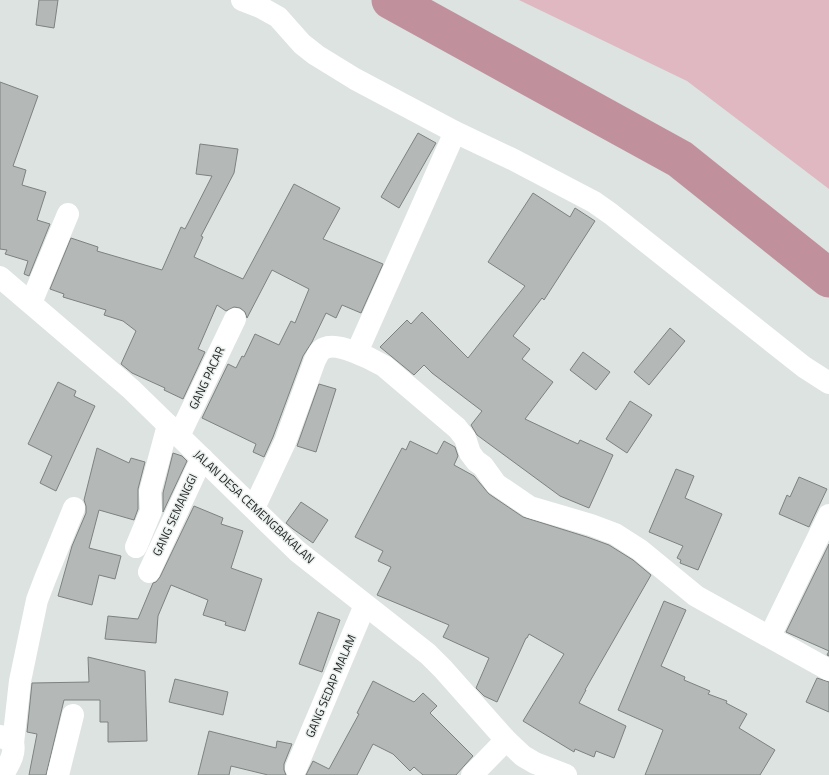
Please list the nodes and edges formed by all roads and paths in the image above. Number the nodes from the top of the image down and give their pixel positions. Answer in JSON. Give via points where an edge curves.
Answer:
{"nodes":[{"id":1,"x":242,"y":0,"type":"edge"},
{"id":2,"x":455,"y":132,"type":"junction"},
{"id":3,"x":68,"y":214,"type":"dead end"},
{"id":4,"x":0,"y":277,"type":"edge"},
{"id":5,"x":31,"y":303,"type":"junction"},
{"id":6,"x":235,"y":319,"type":"dead end"},
{"id":7,"x":357,"y":352,"type":"junction"},
{"id":8,"x":829,"y":383,"type":"edge"},
{"id":9,"x":174,"y":431,"type":"junction"},
{"id":10,"x":202,"y":458,"type":"junction"},
{"id":11,"x":74,"y":508,"type":"dead end"},
{"id":12,"x":254,"y":508,"type":"junction"},
{"id":13,"x":829,"y":515,"type":"edge"},
{"id":14,"x":136,"y":547,"type":"dead end"},
{"id":15,"x":149,"y":572,"type":"dead end"},
{"id":16,"x":365,"y":605,"type":"junction"},
{"id":17,"x":770,"y":636,"type":"junction"},
{"id":18,"x":829,"y":670,"type":"edge"},
{"id":19,"x":73,"y":715,"type":"dead end"},
{"id":20,"x":7,"y":739,"type":"edge"},
{"id":21,"x":506,"y":740,"type":"junction"},
{"id":22,"x":296,"y":768,"type":"dead end"},
{"id":23,"x":3,"y":775,"type":"edge"},
{"id":24,"x":58,"y":775,"type":"edge"},
{"id":25,"x":472,"y":775,"type":"edge"},
{"id":26,"x":566,"y":775,"type":"edge"}],
"edges":[{"from":1,"to":2,"type":"street","via":[[278,17],[302,44],[316,55],[355,79]]},
{"from":2,"to":7,"type":"street"},
{"from":2,"to":8,"type":"street","via":[[594,202],[804,367]]},
{"from":3,"to":5,"type":"street"},
{"from":4,"to":5,"type":"street","name":"JALAN DESA CEMENGBAKALAN"},
{"from":5,"to":9,"type":"street","name":"JALAN DESA CEMENGBAKALAN","via":[[131,389]]},
{"from":6,"to":9,"type":"street","name":"GANG PACAR"},
{"from":7,"to":12,"type":"street","via":[[336,347],[326,347],[320,351],[285,442]]},
{"from":7,"to":17,"type":"street","via":[[384,366],[457,428],[465,438],[470,453],[502,489],[530,507],[619,536],[696,596]]},
{"from":9,"to":10,"type":"street","name":"JALAN DESA CEMENGBAKALAN"},
{"from":9,"to":14,"type":"street","name":"GANG PACAR","via":[[150,492],[151,511]]},
{"from":10,"to":12,"type":"street","name":"JALAN DESA CEMENGBAKALAN"},
{"from":10,"to":15,"type":"street","name":"GANG SEMANGGI"},
{"from":11,"to":20,"type":"street","via":[[37,600]]},
{"from":12,"to":16,"type":"street","name":"JALAN DESA CEMENGBAKALAN","via":[[297,551]]},
{"from":13,"to":17,"type":"street"},
{"from":16,"to":21,"type":"street","name":"JALAN DESA CEMENGBAKALAN","via":[[428,654]]},
{"from":16,"to":22,"type":"street","name":"GANG SEDAP MALAM"},
{"from":17,"to":18,"type":"street"},
{"from":19,"to":24,"type":"street"},
{"from":20,"to":23,"type":"street","via":[[14,751]]},
{"from":21,"to":25,"type":"street"},
{"from":21,"to":26,"type":"street","name":"JALAN DESA CEMENGBAKALAN","via":[[523,756]]}]}
